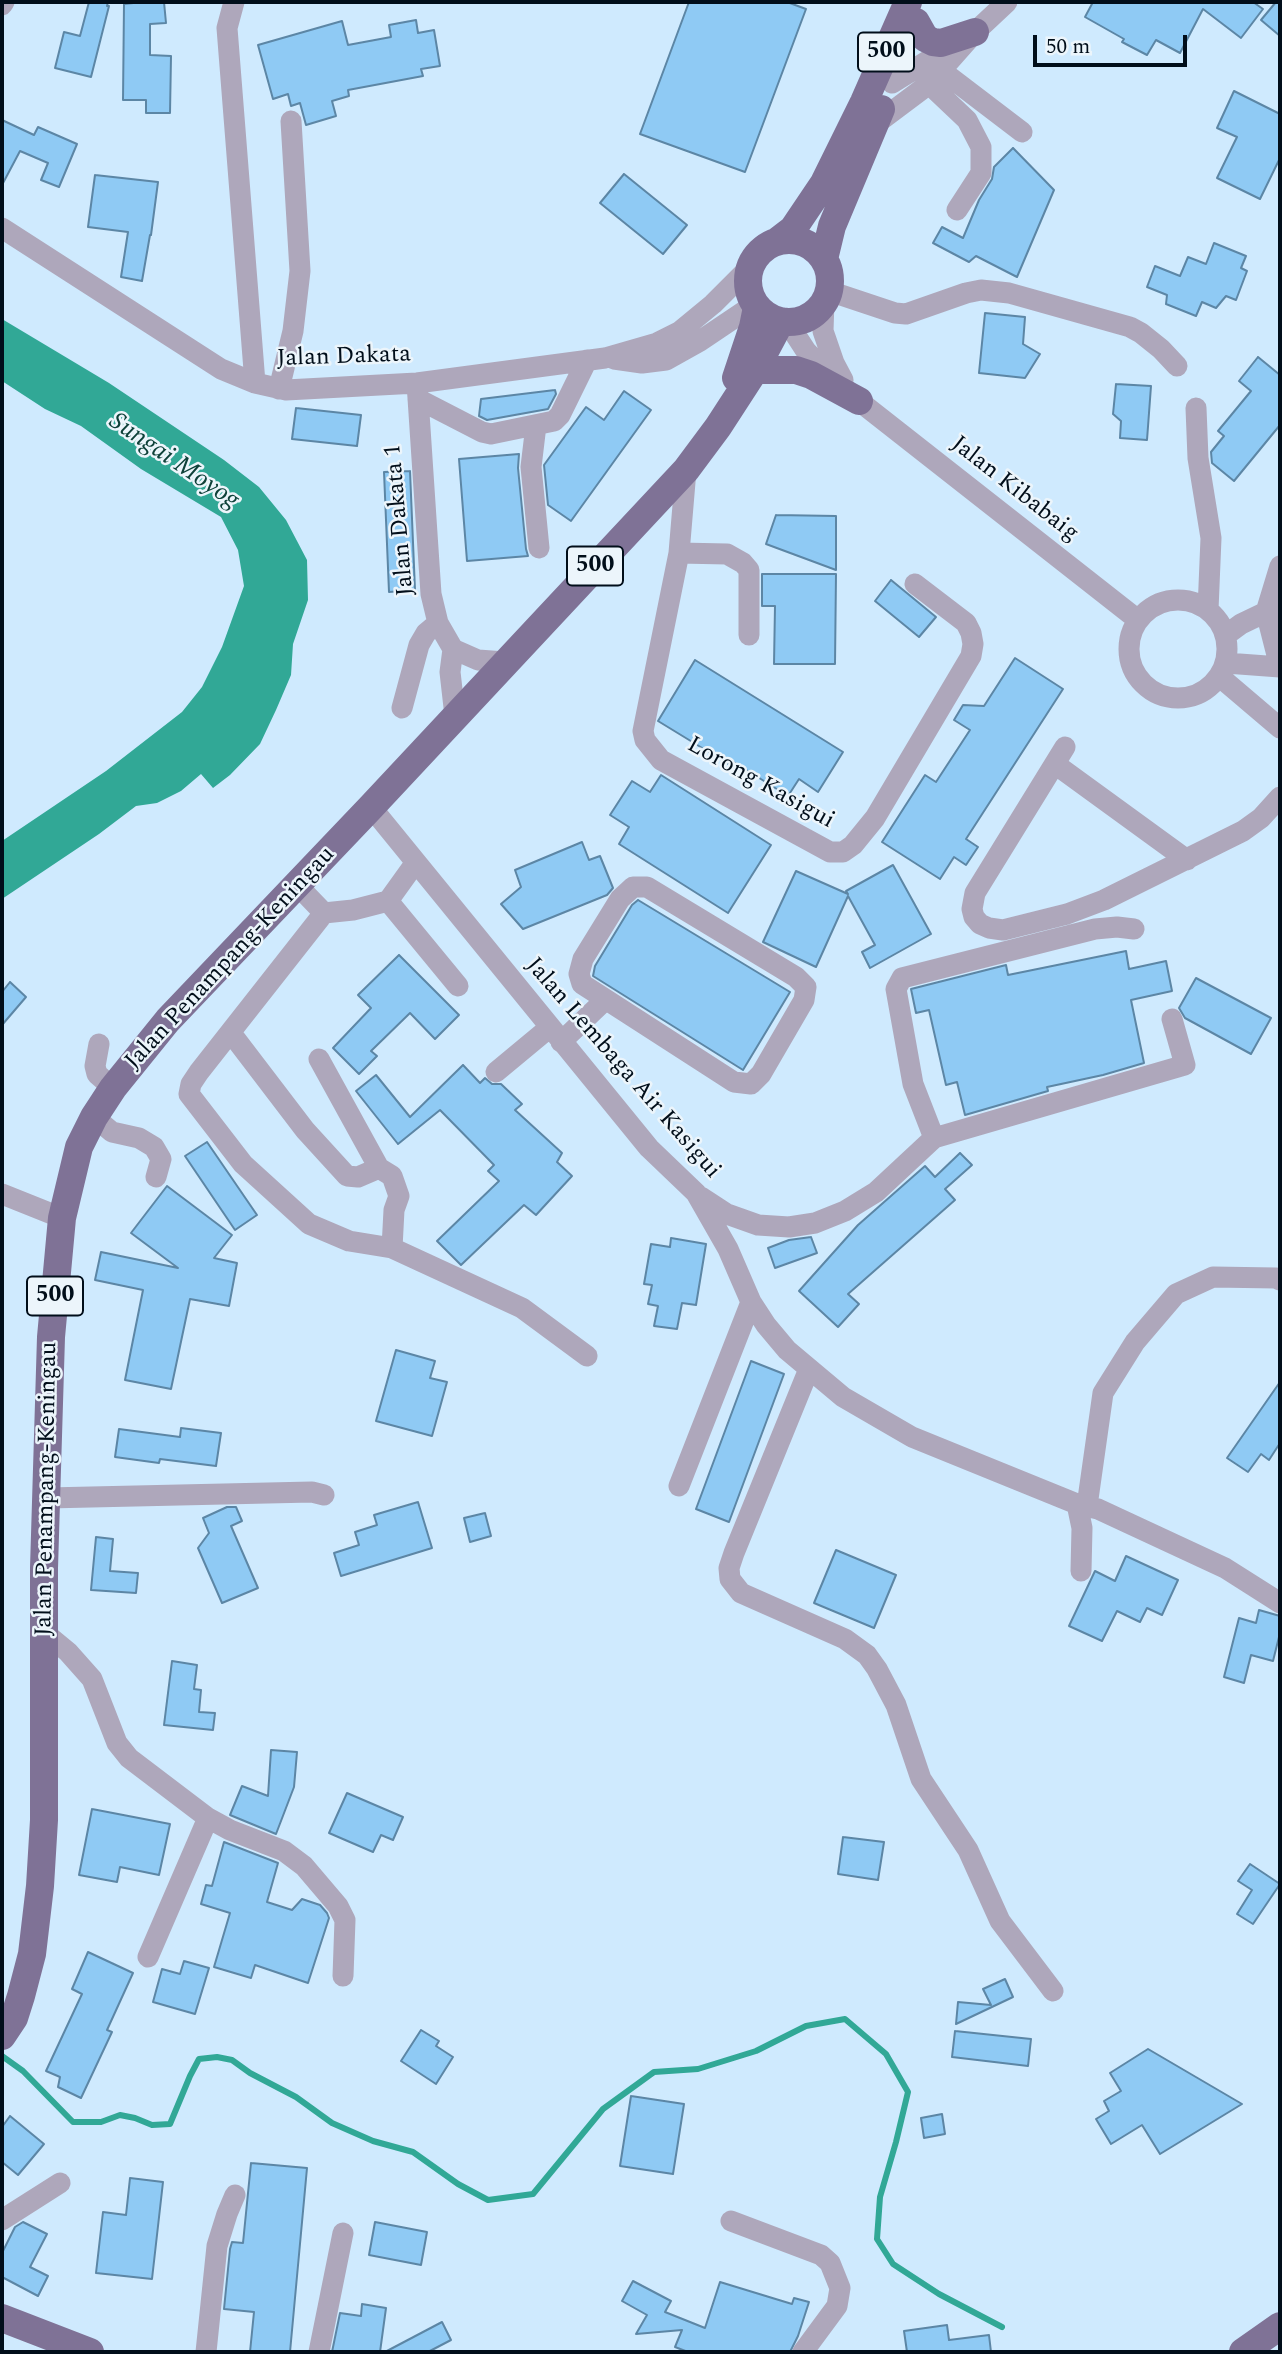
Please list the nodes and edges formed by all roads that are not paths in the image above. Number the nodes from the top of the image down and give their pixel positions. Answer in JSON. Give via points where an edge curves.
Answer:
{"nodes":[{"id":1,"x":234,"y":2,"type":"edge"},
{"id":2,"x":1007,"y":2,"type":"edge"},
{"id":3,"x":915,"y":8,"type":"edge"},
{"id":4,"x":975,"y":32,"type":"junction"},
{"id":5,"x":935,"y":78,"type":"junction"},
{"id":6,"x":892,"y":83,"type":"junction"},
{"id":7,"x":869,"y":114,"type":"junction"},
{"id":8,"x":291,"y":121,"type":"dead end"},
{"id":9,"x":1022,"y":132,"type":"dead end"},
{"id":10,"x":957,"y":210,"type":"dead end"},
{"id":11,"x":2,"y":228,"type":"edge"},
{"id":12,"x":776,"y":242,"type":"junction"},
{"id":13,"x":824,"y":259,"type":"junction"},
{"id":14,"x":750,"y":267,"type":"junction"},
{"id":15,"x":827,"y":296,"type":"junction"},
{"id":16,"x":713,"y":304,"type":"junction"},
{"id":17,"x":756,"y":306,"type":"junction"},
{"id":18,"x":730,"y":319,"type":"junction"},
{"id":19,"x":786,"y":322,"type":"junction"},
{"id":20,"x":596,"y":359,"type":"junction"},
{"id":21,"x":1177,"y":366,"type":"dead end"},
{"id":22,"x":755,"y":370,"type":"junction"},
{"id":23,"x":254,"y":383,"type":"junction"},
{"id":24,"x":279,"y":389,"type":"junction"},
{"id":25,"x":418,"y":391,"type":"junction"},
{"id":26,"x":859,"y":401,"type":"junction"},
{"id":27,"x":1196,"y":408,"type":"dead end"},
{"id":28,"x":536,"y":425,"type":"junction"},
{"id":29,"x":718,"y":427,"type":"junction"},
{"id":30,"x":686,"y":470,"type":"junction"},
{"id":31,"x":539,"y":548,"type":"dead end"},
{"id":32,"x":679,"y":553,"type":"junction"},
{"id":33,"x":1280,"y":566,"type":"edge"},
{"id":34,"x":915,"y":584,"type":"dead end"},
{"id":35,"x":1208,"y":610,"type":"junction"},
{"id":36,"x":1273,"y":612,"type":"edge"},
{"id":37,"x":1138,"y":620,"type":"junction"},
{"id":38,"x":438,"y":623,"type":"junction"},
{"id":39,"x":749,"y":635,"type":"dead end"},
{"id":40,"x":1226,"y":635,"type":"junction"},
{"id":41,"x":453,"y":649,"type":"junction"},
{"id":42,"x":505,"y":662,"type":"junction"},
{"id":43,"x":1280,"y":667,"type":"edge"},
{"id":44,"x":1223,"y":670,"type":"junction"},
{"id":45,"x":402,"y":708,"type":"dead end"},
{"id":46,"x":455,"y":716,"type":"junction"},
{"id":47,"x":1280,"y":728,"type":"edge"},
{"id":48,"x":1280,"y":797,"type":"edge"},
{"id":49,"x":371,"y":807,"type":"junction"},
{"id":50,"x":1187,"y":860,"type":"junction"},
{"id":51,"x":416,"y":862,"type":"junction"},
{"id":52,"x":297,"y":885,"type":"junction"},
{"id":53,"x":388,"y":901,"type":"junction"},
{"id":54,"x":324,"y":913,"type":"junction"},
{"id":55,"x":1134,"y":929,"type":"dead end"},
{"id":56,"x":458,"y":985,"type":"dead end"},
{"id":57,"x":605,"y":1000,"type":"junction"},
{"id":58,"x":1172,"y":1019,"type":"dead end"},
{"id":59,"x":231,"y":1033,"type":"junction"},
{"id":60,"x":555,"y":1035,"type":"junction"},
{"id":61,"x":99,"y":1044,"type":"dead end"},
{"id":62,"x":319,"y":1059,"type":"dead end"},
{"id":63,"x":496,"y":1072,"type":"dead end"},
{"id":64,"x":113,"y":1088,"type":"junction"},
{"id":65,"x":94,"y":1117,"type":"junction"},
{"id":66,"x":934,"y":1138,"type":"junction"},
{"id":67,"x":379,"y":1168,"type":"junction"},
{"id":68,"x":156,"y":1177,"type":"dead end"},
{"id":69,"x":696,"y":1193,"type":"junction"},
{"id":70,"x":2,"y":1194,"type":"edge"},
{"id":71,"x":62,"y":1218,"type":"junction"},
{"id":72,"x":392,"y":1248,"type":"junction"},
{"id":73,"x":1279,"y":1278,"type":"edge"},
{"id":74,"x":751,"y":1303,"type":"junction"},
{"id":75,"x":587,"y":1356,"type":"dead end"},
{"id":76,"x":809,"y":1369,"type":"junction"},
{"id":77,"x":679,"y":1486,"type":"dead end"},
{"id":78,"x":324,"y":1495,"type":"dead end"},
{"id":79,"x":47,"y":1498,"type":"junction"},
{"id":80,"x":1082,"y":1505,"type":"junction"},
{"id":81,"x":1081,"y":1571,"type":"dead end"},
{"id":82,"x":1280,"y":1603,"type":"edge"},
{"id":83,"x":45,"y":1633,"type":"junction"},
{"id":84,"x":208,"y":1818,"type":"junction"},
{"id":85,"x":148,"y":1957,"type":"dead end"},
{"id":86,"x":343,"y":1976,"type":"dead end"},
{"id":87,"x":1053,"y":1991,"type":"dead end"},
{"id":88,"x":8,"y":2027,"type":"edge"},
{"id":89,"x":60,"y":2183,"type":"dead end"},
{"id":90,"x":235,"y":2195,"type":"dead end"},
{"id":91,"x":2,"y":2220,"type":"edge"},
{"id":92,"x":731,"y":2221,"type":"dead end"},
{"id":93,"x":343,"y":2233,"type":"dead end"},
{"id":94,"x":2,"y":2318,"type":"edge"},
{"id":95,"x":1280,"y":2326,"type":"edge"},
{"id":96,"x":82,"y":2351,"type":"edge"},
{"id":97,"x":205,"y":2352,"type":"edge"},
{"id":98,"x":319,"y":2352,"type":"edge"},
{"id":99,"x":803,"y":2352,"type":"edge"},
{"id":100,"x":1243,"y":2352,"type":"edge"}],
"edges":[{"from":1,"to":23,"type":"street","via":[[227,27]]},
{"from":2,"to":4,"type":"street"},
{"from":3,"to":4,"type":"main road","via":[[925,38],[933,42]]},
{"from":3,"to":6,"type":"main road","number":"500","via":[[912,40]]},
{"from":3,"to":7,"type":"main road","number":"500"},
{"from":4,"to":5,"type":"street"},
{"from":4,"to":6,"type":"street"},
{"from":5,"to":7,"type":"street"},
{"from":5,"to":9,"type":"street"},
{"from":5,"to":10,"type":"street","via":[[981,147],[981,173]]},
{"from":6,"to":7,"type":"main road"},
{"from":7,"to":12,"type":"main road","number":"500","via":[[793,229]]},
{"from":7,"to":13,"type":"main road","number":"500"},
{"from":8,"to":24,"type":"street","via":[[300,271],[293,331]]},
{"from":11,"to":23,"type":"street","name":"Jalan Dakata","via":[[221,369]]},
{"from":12,"to":13,"type":"main road","via":[[803,242]]},
{"from":12,"to":14,"type":"main road","number":"500","via":[[765,247]]},
{"from":13,"to":15,"type":"main road","number":"500"},
{"from":14,"to":16,"type":"street","name":"Jalan Dakata"},
{"from":14,"to":17,"type":"main road","number":"500","via":[[749,293]]},
{"from":15,"to":19,"type":"main road","via":[[810,316]]},
{"from":15,"to":21,"type":"street","via":[[906,314],[966,293],[1009,293],[1130,327]]},
{"from":15,"to":26,"type":"street","name":"Jalan Kibabaig","via":[[823,331],[842,379]]},
{"from":16,"to":18,"type":"street"},
{"from":16,"to":20,"type":"street","name":"Jalan Dakata","via":[[679,332],[657,343]]},
{"from":17,"to":18,"type":"street","name":"Jalan Dakata"},
{"from":17,"to":19,"type":"main road"},
{"from":17,"to":29,"type":"main road","name":"Jalan Penampang-Keningau","number":"500"},
{"from":18,"to":20,"type":"street","name":"Jalan Dakata","via":[[666,360]]},
{"from":19,"to":22,"type":"main road","name":"Jalan Penampang-Keningau","number":"500"},
{"from":19,"to":26,"type":"street","name":"Jalan Kibabaig","via":[[806,351]]},
{"from":20,"to":25,"type":"street","name":"Jalan Dakata"},
{"from":20,"to":28,"type":"street","via":[[560,415]]},
{"from":22,"to":26,"type":"main road","via":[[796,370]]},
{"from":22,"to":29,"type":"main road","name":"Jalan Penampang-Keningau","number":"500"},
{"from":23,"to":24,"type":"street","name":"Jalan Dakata"},
{"from":24,"to":25,"type":"street","name":"Jalan Dakata"},
{"from":25,"to":28,"type":"street","via":[[482,432]]},
{"from":25,"to":38,"type":"street","name":"Jalan Dakata 1","via":[[431,594]]},
{"from":26,"to":37,"type":"street","name":"Jalan Kibabaig"},
{"from":27,"to":35,"type":"street","via":[[1198,458],[1211,538]]},
{"from":28,"to":31,"type":"street","via":[[531,467]]},
{"from":29,"to":30,"type":"main road","name":"Jalan Penampang-Keningau","number":"500"},
{"from":30,"to":32,"type":"street","name":"Lorong Kasigui"},
{"from":30,"to":42,"type":"main road","name":"Jalan Penampang-Keningau","number":"500"},
{"from":32,"to":34,"type":"street","name":"Lorong Kasigui","via":[[643,731],[645,740],[661,760],[830,852],[843,852],[875,818],[971,656],[973,644],[966,623]]},
{"from":32,"to":39,"type":"street","via":[[727,554],[749,570]]},
{"from":33,"to":36,"type":"street"},
{"from":35,"to":37,"type":"street","via":[[1195,602],[1164,601]]},
{"from":35,"to":40,"type":"street"},
{"from":36,"to":40,"type":"street"},
{"from":36,"to":43,"type":"street"},
{"from":37,"to":44,"type":"street","via":[[1128,649],[1138,679],[1149,690],[1164,697],[1187,698],[1209,688]]},
{"from":38,"to":41,"type":"street","name":"Jalan Dakata 1"},
{"from":38,"to":45,"type":"street","via":[[419,645]]},
{"from":40,"to":44,"type":"street"},
{"from":41,"to":42,"type":"street","via":[[478,660]]},
{"from":41,"to":46,"type":"street","via":[[450,672]]},
{"from":42,"to":46,"type":"main road","name":"Jalan Penampang-Keningau","number":"500"},
{"from":43,"to":44,"type":"street"},
{"from":44,"to":47,"type":"street"},
{"from":46,"to":49,"type":"main road","name":"Jalan Penampang-Keningau","number":"500"},
{"from":48,"to":50,"type":"street","via":[[1243,831]]},
{"from":49,"to":51,"type":"street","name":"Jalan Lembaga Air Kasigui"},
{"from":49,"to":52,"type":"main road","name":"Jalan Penampang-Keningau","number":"500"},
{"from":50,"to":50,"type":"street","via":[[1104,900],[1003,930],[979,924],[972,909],[975,892],[1060,755]]},
{"from":51,"to":53,"type":"street"},
{"from":51,"to":60,"type":"street","name":"Jalan Lembaga Air Kasigui"},
{"from":52,"to":54,"type":"street"},
{"from":52,"to":64,"type":"main road","name":"Jalan Penampang-Keningau","number":"500","via":[[168,1020]]},
{"from":53,"to":54,"type":"street"},
{"from":53,"to":56,"type":"street"},
{"from":54,"to":59,"type":"street"},
{"from":55,"to":66,"type":"street","via":[[1095,929],[902,978],[896,989],[913,1084]]},
{"from":57,"to":57,"type":"street","via":[[582,984],[579,974],[583,959],[620,899],[633,887],[647,887],[806,987],[804,1000],[751,1084],[734,1082]]},
{"from":57,"to":60,"type":"street"},
{"from":58,"to":66,"type":"street","via":[[1185,1065]]},
{"from":59,"to":67,"type":"street","via":[[338,1168],[347,1176],[358,1177]]},
{"from":59,"to":72,"type":"street","via":[[191,1084],[190,1094],[243,1164],[309,1224],[349,1241]]},
{"from":60,"to":63,"type":"street"},
{"from":60,"to":69,"type":"street","name":"Jalan Lembaga Air Kasigui","via":[[649,1148]]},
{"from":61,"to":64,"type":"street","via":[[97,1074]]},
{"from":62,"to":67,"type":"street"},
{"from":64,"to":65,"type":"main road","name":"Jalan Penampang-Keningau","number":"500"},
{"from":65,"to":68,"type":"street","via":[[112,1132],[139,1138],[153,1147],[161,1160]]},
{"from":65,"to":71,"type":"main road","name":"Jalan Penampang-Keningau","number":"500","via":[[79,1147]]},
{"from":66,"to":69,"type":"street","via":[[876,1192],[816,1223],[758,1225],[727,1214]]},
{"from":67,"to":72,"type":"street","via":[[392,1176],[399,1196]]},
{"from":69,"to":74,"type":"street","name":"Jalan Lembaga Air Kasigui","via":[[728,1249]]},
{"from":70,"to":71,"type":"street"},
{"from":71,"to":79,"type":"main road","name":"Jalan Penampang-Keningau","number":"500","via":[[51,1337]]},
{"from":72,"to":75,"type":"street","via":[[522,1308]]},
{"from":73,"to":80,"type":"street","via":[[1213,1277],[1175,1294],[1135,1342],[1103,1393]]},
{"from":74,"to":76,"type":"street","name":"Jalan Lembaga Air Kasigui","via":[[787,1350]]},
{"from":74,"to":77,"type":"street"},
{"from":76,"to":80,"type":"street","name":"Jalan Lembaga Air Kasigui","via":[[843,1397],[912,1437]]},
{"from":76,"to":87,"type":"street","via":[[734,1553],[730,1579],[741,1593],[845,1639],[867,1655],[896,1705],[922,1779],[968,1850],[1000,1921]]},
{"from":78,"to":79,"type":"street"},
{"from":79,"to":83,"type":"main road","name":"Jalan Penampang-Keningau","number":"500"},
{"from":80,"to":81,"type":"street"},
{"from":80,"to":82,"type":"street","name":"Jalan Lembaga Air Kasigui","via":[[1225,1568]]},
{"from":83,"to":84,"type":"street","via":[[92,1679],[117,1743],[129,1758]]},
{"from":83,"to":88,"type":"main road","name":"Jalan Penampang-Keningau","number":"500","via":[[40,1886],[32,1954]]},
{"from":84,"to":85,"type":"street"},
{"from":84,"to":86,"type":"street","via":[[284,1851],[304,1866],[343,1912]]},
{"from":89,"to":91,"type":"street"},
{"from":90,"to":97,"type":"street","via":[[217,2246]]},
{"from":92,"to":99,"type":"street","via":[[821,2255],[830,2263],[840,2288],[837,2306]]},
{"from":93,"to":98,"type":"street"},
{"from":94,"to":96,"type":"main road"},
{"from":95,"to":100,"type":"main road"}]}
